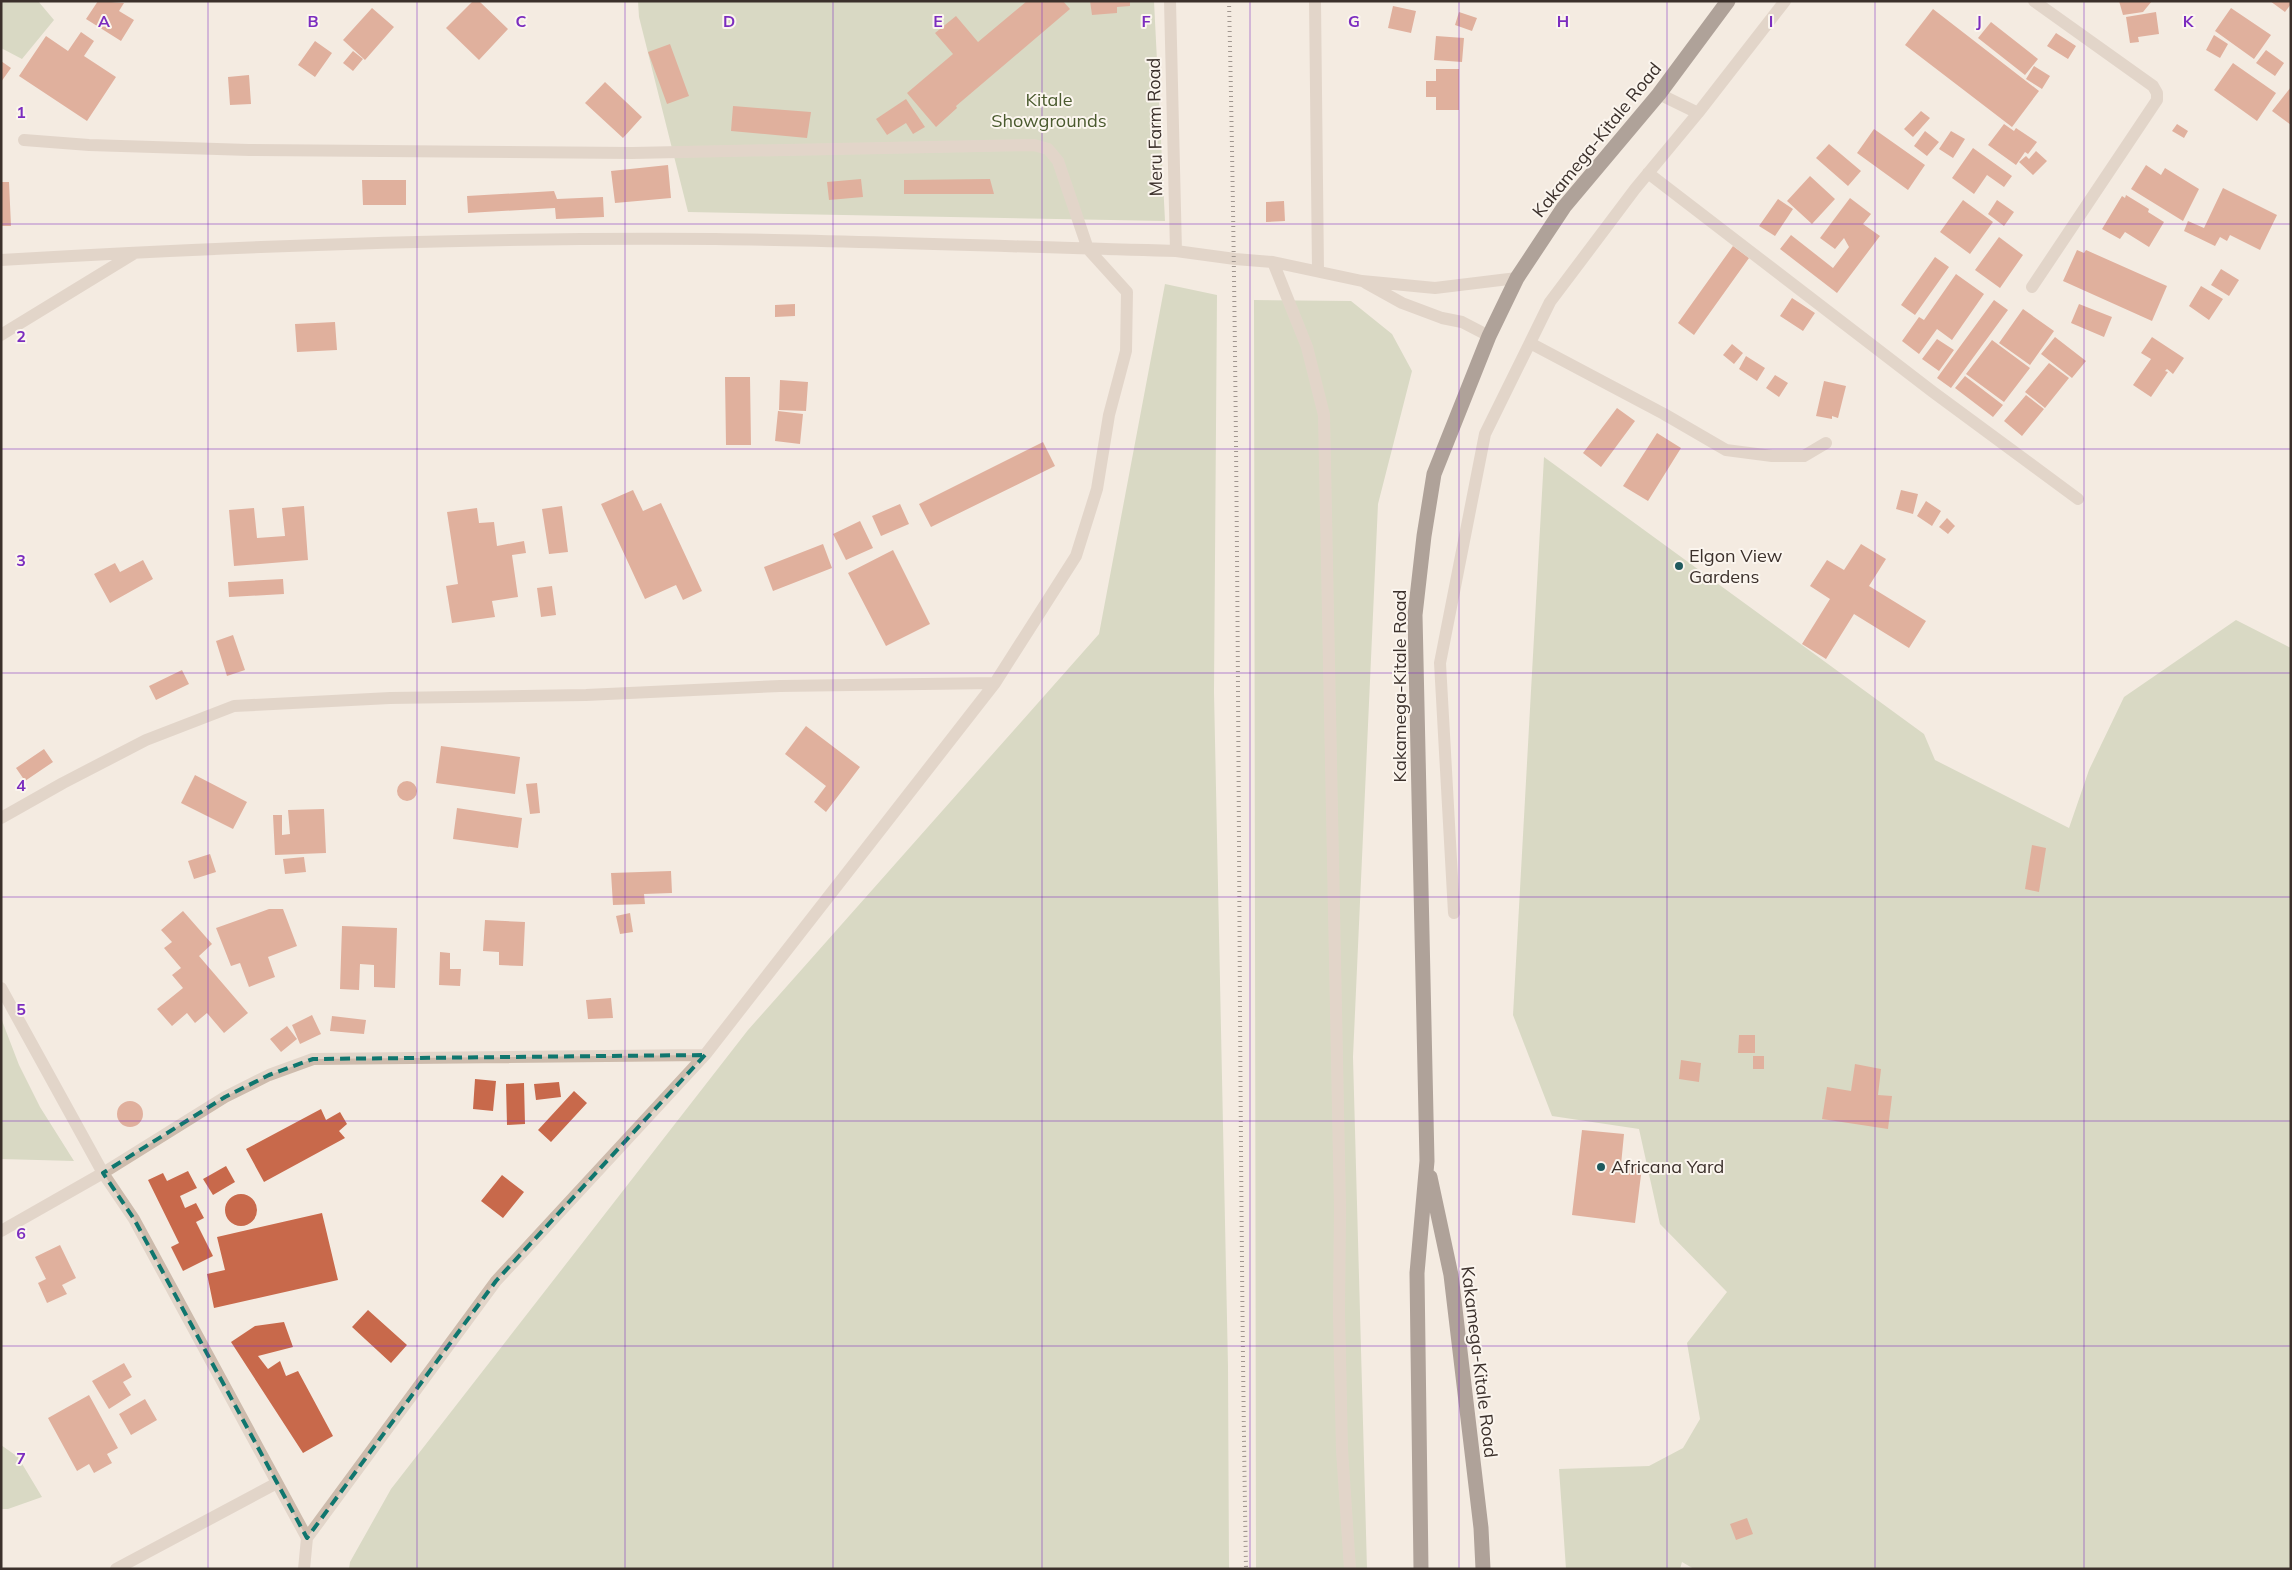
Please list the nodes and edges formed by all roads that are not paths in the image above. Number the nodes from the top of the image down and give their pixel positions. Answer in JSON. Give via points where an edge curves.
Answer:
{"nodes":[{"id":1,"x":1170,"y":1,"type":"edge"},
{"id":2,"x":1315,"y":1,"type":"edge"},
{"id":3,"x":1728,"y":1,"type":"edge"},
{"id":4,"x":1785,"y":1,"type":"edge"},
{"id":5,"x":2034,"y":1,"type":"edge"},
{"id":6,"x":1659,"y":94,"type":"junction"},
{"id":7,"x":1698,"y":113,"type":"junction"},
{"id":8,"x":24,"y":140,"type":"dead end"},
{"id":9,"x":1648,"y":173,"type":"junction"},
{"id":10,"x":1088,"y":249,"type":"junction"},
{"id":11,"x":1176,"y":251,"type":"junction"},
{"id":12,"x":137,"y":252,"type":"junction"},
{"id":13,"x":1,"y":260,"type":"edge"},
{"id":14,"x":1273,"y":262,"type":"junction"},
{"id":15,"x":1318,"y":270,"type":"junction"},
{"id":16,"x":1517,"y":278,"type":"junction"},
{"id":17,"x":1362,"y":281,"type":"junction"},
{"id":18,"x":2032,"y":287,"type":"dead end"},
{"id":19,"x":1,"y":335,"type":"edge"},
{"id":20,"x":1489,"y":336,"type":"junction"},
{"id":21,"x":1530,"y":343,"type":"junction"},
{"id":22,"x":1826,"y":442,"type":"dead end"},
{"id":23,"x":2078,"y":499,"type":"dead end"},
{"id":24,"x":995,"y":682,"type":"junction"},
{"id":25,"x":1,"y":818,"type":"edge"},
{"id":26,"x":1454,"y":914,"type":"dead end"},
{"id":27,"x":1,"y":988,"type":"edge"},
{"id":28,"x":705,"y":1055,"type":"junction"},
{"id":29,"x":1427,"y":1161,"type":"junction"},
{"id":30,"x":103,"y":1173,"type":"junction"},
{"id":31,"x":1,"y":1231,"type":"edge"},
{"id":32,"x":277,"y":1483,"type":"junction"},
{"id":33,"x":307,"y":1538,"type":"junction"},
{"id":34,"x":116,"y":1569,"type":"edge"},
{"id":35,"x":304,"y":1569,"type":"edge"},
{"id":36,"x":1350,"y":1569,"type":"edge"},
{"id":37,"x":1421,"y":1569,"type":"edge"},
{"id":38,"x":1483,"y":1569,"type":"edge"}],
"edges":[{"from":1,"to":11,"type":"street","name":"Meru Farm Road"},
{"from":2,"to":15,"type":"street"},
{"from":3,"to":6,"type":"highway","name":"Kakamega-Kitale Road"},
{"from":4,"to":7,"type":"street"},
{"from":5,"to":18,"type":"street","via":[[2153,86],[2157,100]]},
{"from":6,"to":7,"type":"street"},
{"from":6,"to":16,"type":"highway","name":"Kakamega-Kitale Road","via":[[1564,207]]},
{"from":7,"to":9,"type":"street"},
{"from":8,"to":10,"type":"street","via":[[249,150],[632,154],[1034,145],[1048,150],[1058,161]]},
{"from":9,"to":21,"type":"street","via":[[1550,302]]},
{"from":9,"to":23,"type":"street"},
{"from":10,"to":11,"type":"street"},
{"from":10,"to":12,"type":"street","via":[[716,239],[420,241]]},
{"from":10,"to":24,"type":"street","via":[[1127,292],[1126,351],[1109,415],[1097,489],[1076,556]]},
{"from":11,"to":14,"type":"street"},
{"from":12,"to":13,"type":"street"},
{"from":12,"to":19,"type":"street"},
{"from":14,"to":15,"type":"street"},
{"from":14,"to":36,"type":"street","via":[[1307,347],[1324,415],[1340,1208],[1339,1314]]},
{"from":15,"to":17,"type":"street"},
{"from":16,"to":17,"type":"street","via":[[1435,288]]},
{"from":16,"to":20,"type":"highway","name":"Kakamega-Kitale Road"},
{"from":17,"to":20,"type":"street","via":[[1402,303],[1462,322]]},
{"from":20,"to":29,"type":"highway","name":"Kakamega-Kitale Road","via":[[1434,474],[1415,615]]},
{"from":21,"to":22,"type":"street","via":[[1726,450],[1804,456]]},
{"from":21,"to":26,"type":"street","via":[[1485,434],[1440,663]]},
{"from":24,"to":25,"type":"street","via":[[390,698],[234,706],[146,740]]},
{"from":24,"to":28,"type":"street"},
{"from":27,"to":30,"type":"street"},
{"from":28,"to":30,"type":"street","via":[[313,1059],[269,1075],[225,1097]]},
{"from":28,"to":33,"type":"street","via":[[496,1281]]},
{"from":29,"to":37,"type":"highway","name":"Kakamega-Kitale Road","via":[[1417,1273]]},
{"from":29,"to":38,"type":"highway","name":"Kakamega-Kitale Road","via":[[1451,1275]]},
{"from":30,"to":31,"type":"street"},
{"from":30,"to":32,"type":"street","via":[[134,1219]]},
{"from":32,"to":33,"type":"street"},
{"from":32,"to":34,"type":"street"},
{"from":33,"to":35,"type":"street"}]}
